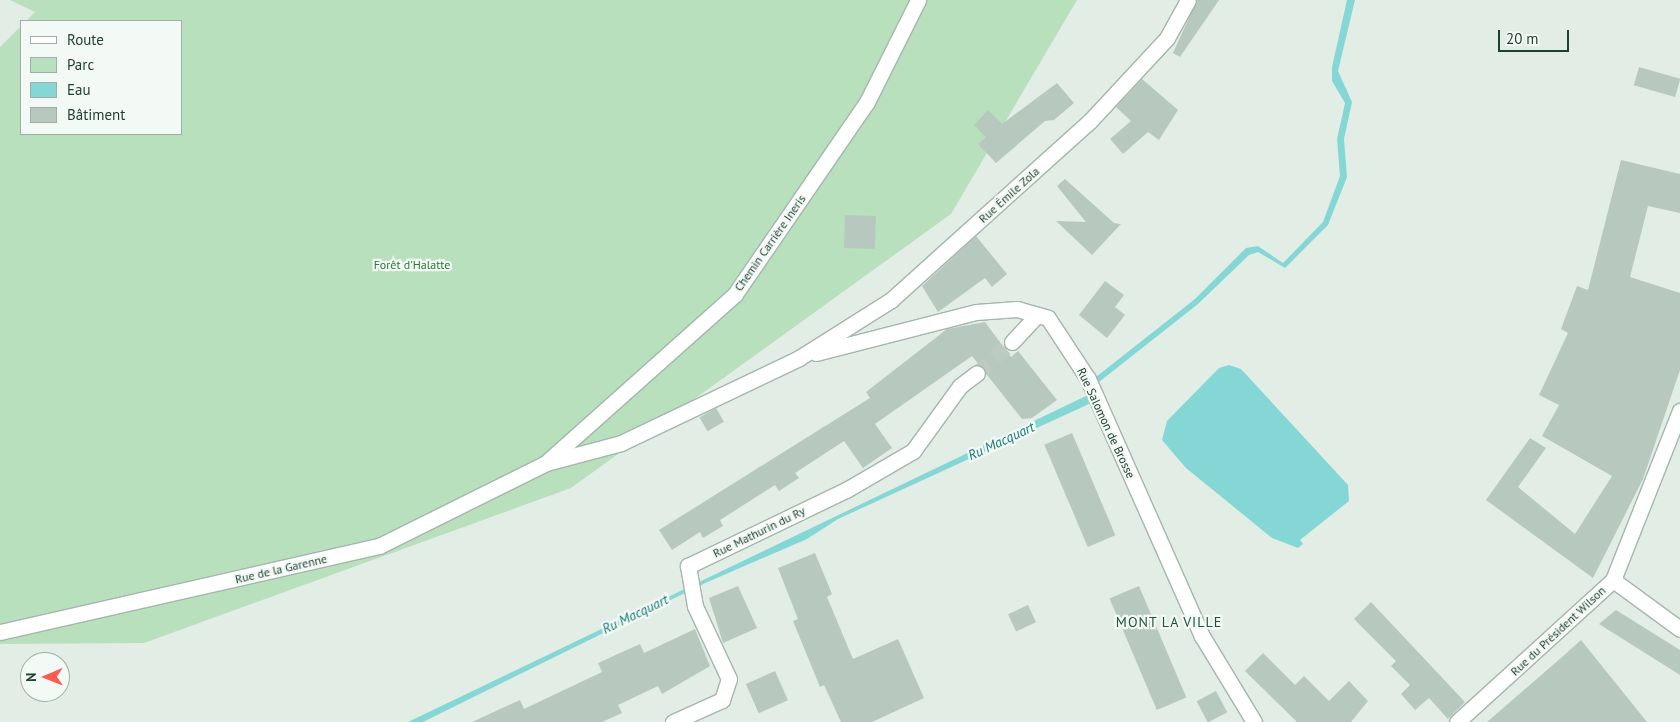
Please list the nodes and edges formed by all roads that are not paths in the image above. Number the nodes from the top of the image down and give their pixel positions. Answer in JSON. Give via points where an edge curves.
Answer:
{"nodes":[{"id":1,"x":918,"y":0,"type":"edge"},
{"id":2,"x":1188,"y":0,"type":"edge"},
{"id":3,"x":1037,"y":315,"type":"junction"},
{"id":4,"x":1012,"y":342,"type":"tunnel mouth"},
{"id":5,"x":799,"y":358,"type":"junction"},
{"id":6,"x":977,"y":373,"type":"tunnel mouth"},
{"id":7,"x":1680,"y":411,"type":"edge"},
{"id":8,"x":546,"y":463,"type":"junction"},
{"id":9,"x":1613,"y":580,"type":"junction"},
{"id":10,"x":1680,"y":629,"type":"edge"},
{"id":11,"x":0,"y":632,"type":"edge"},
{"id":12,"x":1247,"y":707,"type":"junction"},
{"id":13,"x":673,"y":722,"type":"edge"},
{"id":14,"x":1254,"y":722,"type":"edge"},
{"id":15,"x":1266,"y":722,"type":"edge"},
{"id":16,"x":1457,"y":722,"type":"edge"}],
"edges":[{"from":1,"to":8,"type":"street","name":"Chemin Carrière Ineris","via":[[867,102],[735,294]]},
{"from":2,"to":5,"type":"street","name":"Rue Émile Zola","via":[[1167,38],[1088,122],[891,300]]},
{"from":3,"to":4,"type":"street"},
{"from":3,"to":5,"type":"street","name":"Rue Salomon de Brosse","via":[[1018,308],[976,312]]},
{"from":3,"to":12,"type":"street","name":"Rue Salomon de Brosse","via":[[1048,318],[1088,379],[1202,636]]},
{"from":5,"to":8,"type":"street","via":[[621,444]]},
{"from":6,"to":13,"type":"street","name":"Rue Mathurin du Ry","via":[[960,386],[913,451],[846,490],[688,566],[694,606],[729,678],[722,700]]},
{"from":7,"to":9,"type":"street","name":"Rue du Président Wilson"},
{"from":8,"to":11,"type":"street","name":"Rue de la Garenne","via":[[379,546]]},
{"from":9,"to":10,"type":"street"},
{"from":9,"to":16,"type":"street","name":"Rue du Président Wilson"},
{"from":12,"to":14,"type":"street","name":"Rue Salomon de Brosse"},
{"from":12,"to":15,"type":"street","name":"Rue Salomon de Brosse"}]}
